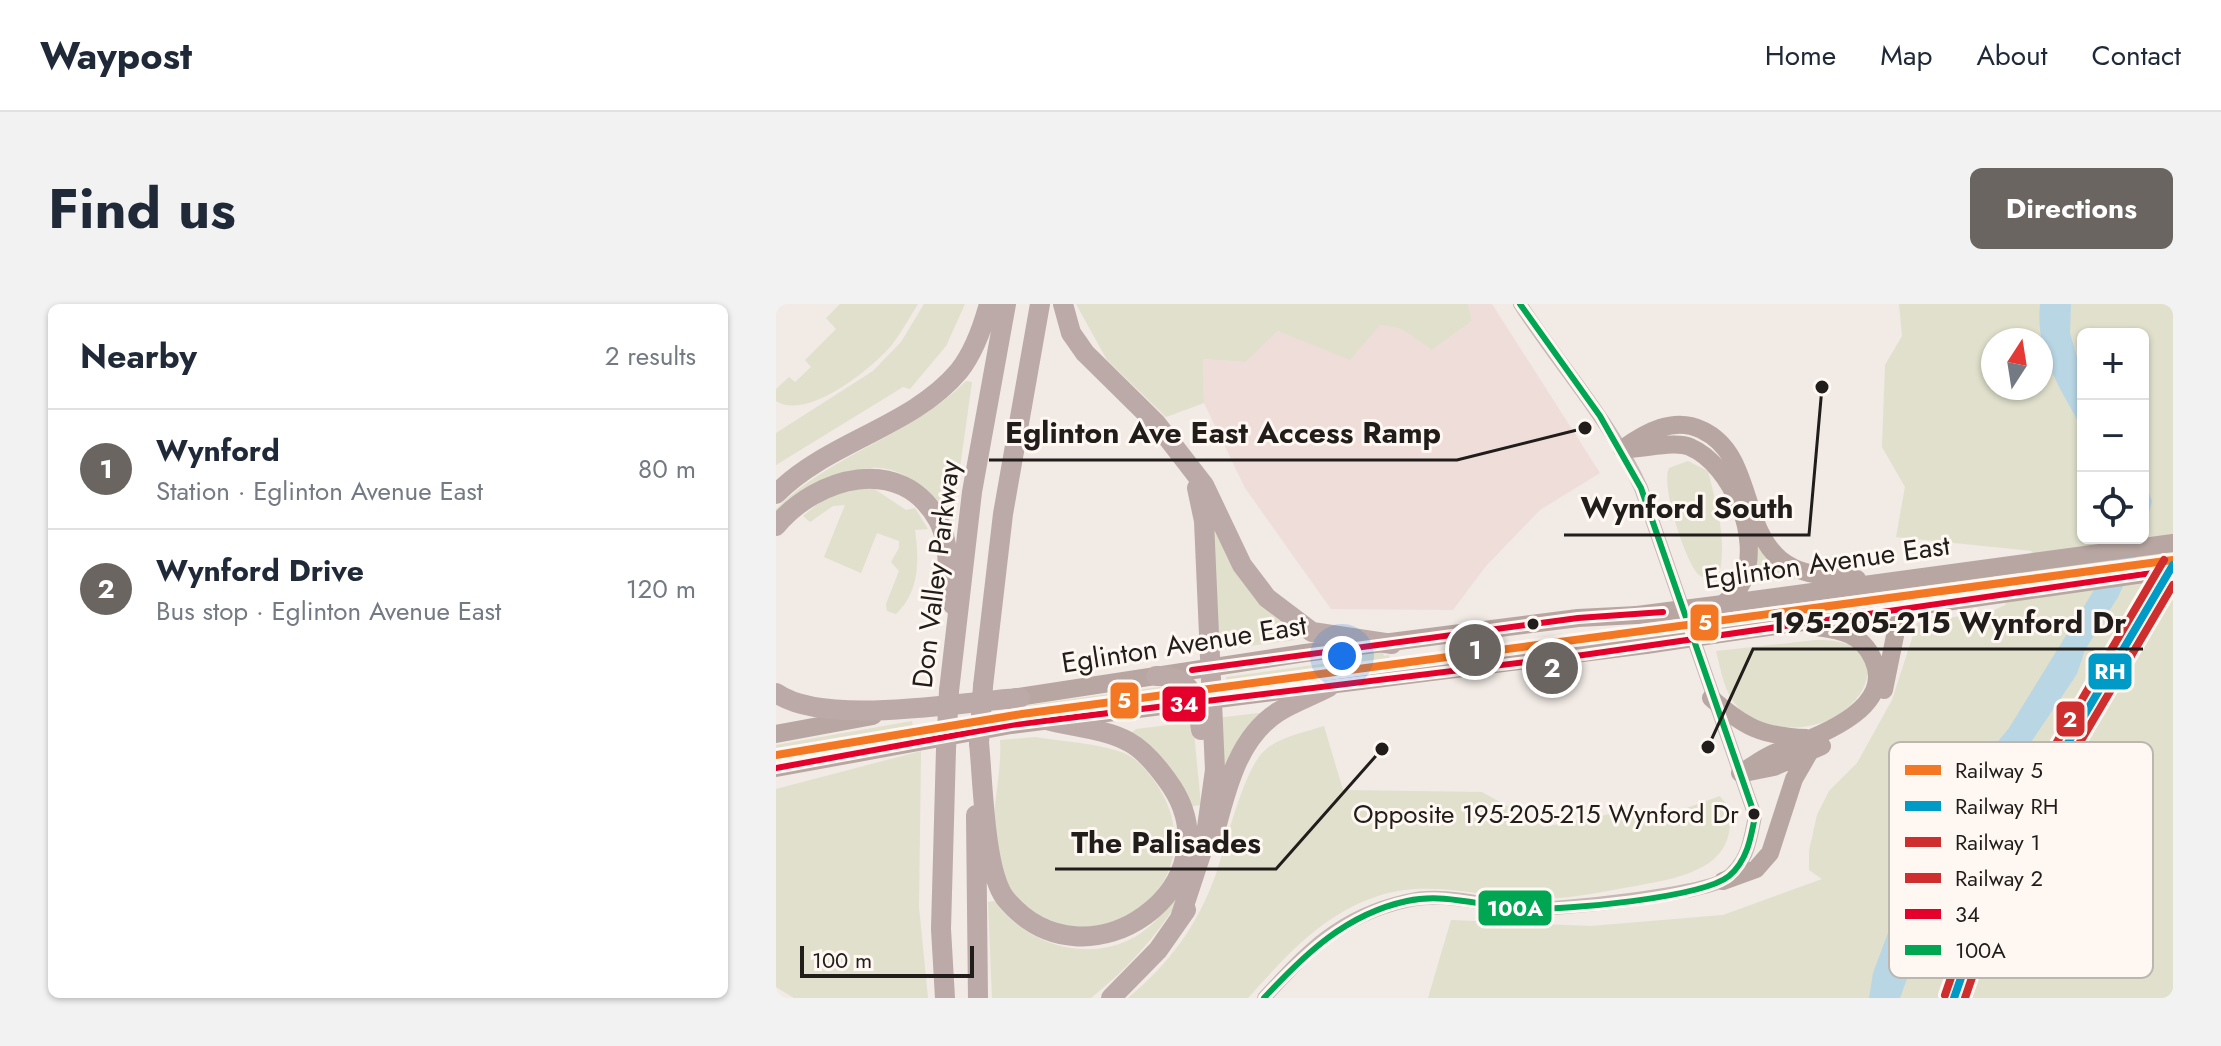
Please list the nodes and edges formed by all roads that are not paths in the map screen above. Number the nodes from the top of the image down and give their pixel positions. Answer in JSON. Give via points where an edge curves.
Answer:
{"nodes":[{"id":1,"x":989,"y":304,"type":"edge"},
{"id":2,"x":1006,"y":304,"type":"edge"},
{"id":3,"x":1040,"y":304,"type":"edge"},
{"id":4,"x":1063,"y":304,"type":"edge"},
{"id":5,"x":1520,"y":304,"type":"edge"},
{"id":6,"x":1622,"y":449,"type":"junction"},
{"id":7,"x":1180,"y":452,"type":"junction"},
{"id":8,"x":776,"y":494,"type":"edge"},
{"id":9,"x":776,"y":526,"type":"edge"},
{"id":10,"x":2173,"y":543,"type":"edge"},
{"id":11,"x":2173,"y":570,"type":"edge"},
{"id":12,"x":1883,"y":582,"type":"junction"},
{"id":13,"x":1723,"y":604,"type":"junction"},
{"id":14,"x":1904,"y":608,"type":"junction"},
{"id":15,"x":957,"y":617,"type":"junction"},
{"id":16,"x":1795,"y":624,"type":"junction"},
{"id":17,"x":1392,"y":644,"type":"junction"},
{"id":18,"x":1210,"y":667,"type":"junction"},
{"id":19,"x":1156,"y":676,"type":"junction"},
{"id":20,"x":1329,"y":687,"type":"junction"},
{"id":21,"x":776,"y":693,"type":"edge"},
{"id":22,"x":1020,"y":698,"type":"junction"},
{"id":23,"x":1711,"y":698,"type":"junction"},
{"id":24,"x":1204,"y":701,"type":"junction"},
{"id":25,"x":1047,"y":720,"type":"junction"},
{"id":26,"x":776,"y":734,"type":"edge"},
{"id":27,"x":979,"y":743,"type":"junction"},
{"id":28,"x":1811,"y":746,"type":"junction"},
{"id":29,"x":776,"y":768,"type":"edge"},
{"id":30,"x":1740,"y":773,"type":"junction"},
{"id":31,"x":1723,"y":881,"type":"junction"},
{"id":32,"x":1180,"y":918,"type":"junction"},
{"id":33,"x":945,"y":998,"type":"edge"},
{"id":34,"x":978,"y":998,"type":"edge"},
{"id":35,"x":1111,"y":998,"type":"edge"},
{"id":36,"x":1264,"y":998,"type":"edge"}],
"edges":[{"from":1,"to":8,"type":"highway","via":[[958,371],[913,408],[827,456]]},
{"from":2,"to":15,"type":"highway","name":"Don Valley Parkway","via":[[972,492]]},
{"from":3,"to":27,"type":"highway","name":"Don Valley Parkway","bridge":true,"via":[[1003,514]]},
{"from":4,"to":7,"type":"highway","via":[[1071,333],[1085,353]]},
{"from":5,"to":6,"type":"street"},
{"from":6,"to":12,"type":"main road","via":[[1670,424],[1692,425],[1713,435],[1732,457],[1757,524],[1779,558],[1806,574]]},
{"from":6,"to":13,"type":"main road","via":[[1683,444],[1710,459],[1724,475],[1747,534],[1748,554],[1745,579]]},
{"from":6,"to":23,"type":"street","via":[[1641,488]]},
{"from":7,"to":17,"type":"highway","via":[[1204,485],[1242,565],[1267,598],[1312,632]]},
{"from":7,"to":18,"type":"highway","via":[[1197,488],[1204,521]]},
{"from":9,"to":15,"type":"highway","via":[[798,506],[842,481],[862,477],[903,486],[938,520]]},
{"from":10,"to":12,"type":"main road","name":"Eglinton Avenue East"},
{"from":11,"to":14,"type":"main road","name":"Eglinton Avenue East"},
{"from":12,"to":13,"type":"main road","name":"Eglinton Avenue East"},
{"from":13,"to":17,"type":"main road","name":"Eglinton Avenue East","bridge":true},
{"from":14,"to":16,"type":"main road","name":"Eglinton Avenue East"},
{"from":14,"to":28,"type":"main road","via":[[1884,690],[1872,713],[1856,727]]},
{"from":15,"to":33,"type":"highway","name":"Don Valley Parkway","bridge":true,"via":[[946,749],[941,929]]},
{"from":16,"to":20,"type":"main road","name":"Eglinton Avenue East","bridge":true},
{"from":16,"to":28,"type":"main road","via":[[1849,633],[1868,649],[1876,673],[1862,708]]},
{"from":17,"to":18,"type":"main road","name":"Eglinton Avenue East"},
{"from":18,"to":19,"type":"main road","name":"Eglinton Avenue East"},
{"from":18,"to":24,"type":"highway"},
{"from":19,"to":22,"type":"main road","name":"Eglinton Avenue East"},
{"from":19,"to":24,"type":"highway","via":[[1177,679]]},
{"from":20,"to":24,"type":"main road","name":"Eglinton Avenue East"},
{"from":20,"to":32,"type":"highway","via":[[1276,713],[1238,759],[1208,860]]},
{"from":21,"to":22,"type":"highway","via":[[814,709],[843,711]]},
{"from":22,"to":26,"type":"main road","name":"Eglinton Avenue East"},
{"from":23,"to":28,"type":"main road","via":[[1748,728]]},
{"from":23,"to":30,"type":"street"},
{"from":24,"to":25,"type":"main road","name":"Eglinton Avenue East"},
{"from":24,"to":32,"type":"highway","via":[[1215,770],[1205,842]]},
{"from":25,"to":27,"type":"highway","via":[[1130,742],[1176,791],[1186,821],[1186,856],[1170,895],[1145,921],[1117,934],[1063,938],[1045,932],[1004,897],[993,873]]},
{"from":25,"to":29,"type":"main road","name":"Eglinton Avenue East"},
{"from":27,"to":34,"type":"highway","name":"Don Valley Parkway"},
{"from":28,"to":30,"type":"main road","via":[[1774,767]]},
{"from":28,"to":31,"type":"main road","via":[[1794,779],[1770,853],[1756,869]]},
{"from":30,"to":31,"type":"street","via":[[1755,816],[1747,856]]},
{"from":31,"to":36,"type":"street","via":[[1580,908],[1408,900],[1362,914],[1330,932]]},
{"from":32,"to":35,"type":"highway","via":[[1158,950]]}]}
